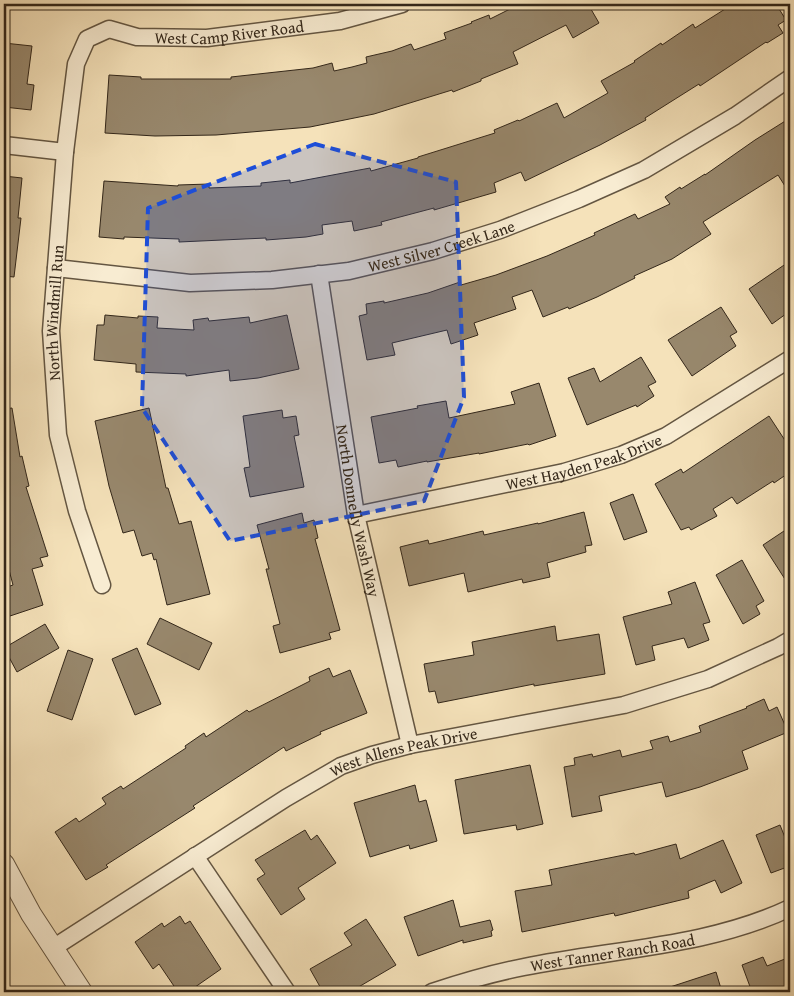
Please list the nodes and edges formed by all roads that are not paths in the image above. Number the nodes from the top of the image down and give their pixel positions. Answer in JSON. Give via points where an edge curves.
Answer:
{"nodes":[{"id":1,"x":402,"y":4,"type":"edge"},
{"id":2,"x":87,"y":39,"type":"joint"},
{"id":3,"x":790,"y":78,"type":"edge"},
{"id":4,"x":4,"y":144,"type":"edge"},
{"id":5,"x":65,"y":152,"type":"junction"},
{"id":6,"x":56,"y":268,"type":"junction"},
{"id":7,"x":319,"y":274,"type":"junction"},
{"id":8,"x":790,"y":359,"type":"edge"},
{"id":9,"x":356,"y":515,"type":"junction"},
{"id":10,"x":102,"y":585,"type":"dead end"},
{"id":11,"x":790,"y":640,"type":"edge"},
{"id":12,"x":410,"y":745,"type":"junction"},
{"id":13,"x":196,"y":856,"type":"junction"},
{"id":14,"x":4,"y":864,"type":"edge"},
{"id":15,"x":790,"y":908,"type":"edge"},
{"id":16,"x":53,"y":948,"type":"junction"},
{"id":17,"x":82,"y":992,"type":"edge"},
{"id":18,"x":288,"y":992,"type":"edge"},
{"id":19,"x":432,"y":992,"type":"edge"}],
"edges":[{"from":1,"to":2,"type":"street","name":"West Camp River Road","via":[[340,21],[207,38],[138,37],[109,29]]},
{"from":2,"to":5,"type":"street","name":"North Windmill Run","via":[[76,64]]},
{"from":3,"to":7,"type":"street","name":"West Silver Creek Lane","via":[[644,170],[579,200],[433,251],[349,271]]},
{"from":4,"to":5,"type":"street"},
{"from":5,"to":6,"type":"street","name":"North Windmill Run"},
{"from":6,"to":7,"type":"street","name":"West Silver Creek Lane","via":[[190,283],[272,280]]},
{"from":6,"to":10,"type":"street","name":"North Windmill Run","via":[[51,331],[58,435],[77,511]]},
{"from":7,"to":9,"type":"street","name":"North Donnelly Wash Way"},
{"from":8,"to":9,"type":"street","name":"West Hayden Peak Drive","via":[[666,436],[621,455],[564,472]]},
{"from":9,"to":12,"type":"street","name":"North Donnelly Wash Way"},
{"from":11,"to":12,"type":"street","name":"West Allens Peak Drive","via":[[708,679],[624,706]]},
{"from":12,"to":13,"type":"street","name":"West Allens Peak Drive","via":[[341,766]]},
{"from":13,"to":16,"type":"street","name":"West Allens Peak Drive"},
{"from":13,"to":18,"type":"street"},
{"from":14,"to":16,"type":"street"},
{"from":15,"to":19,"type":"street","name":"West Tanner Ranch Road","via":[[766,919],[688,940],[524,967]]},
{"from":16,"to":17,"type":"street"}]}
